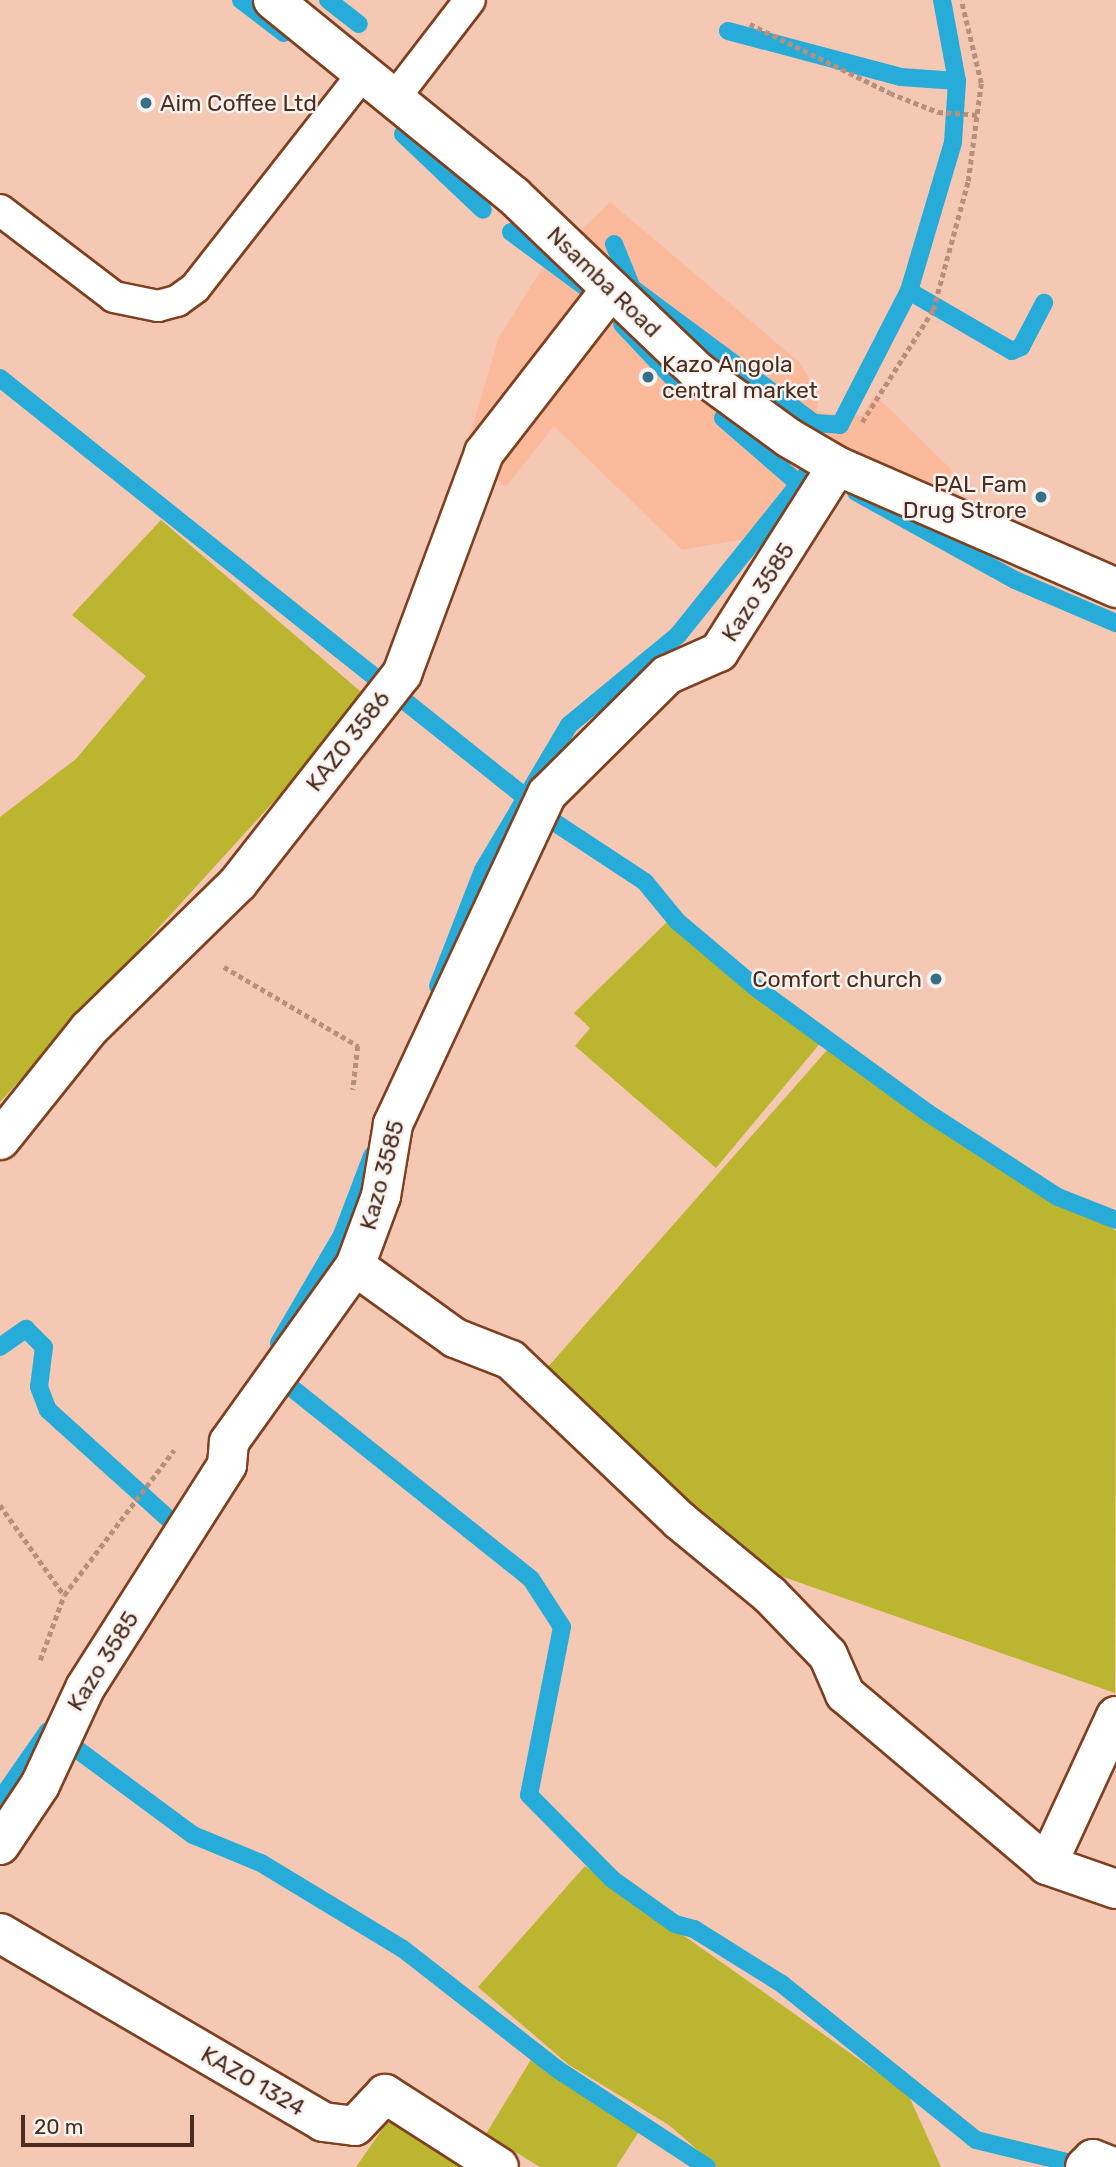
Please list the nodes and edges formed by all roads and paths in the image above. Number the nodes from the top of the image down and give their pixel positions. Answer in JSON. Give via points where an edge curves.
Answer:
{"nodes":[{"id":1,"x":274,"y":0,"type":"edge"},
{"id":2,"x":470,"y":0,"type":"edge"},
{"id":3,"x":961,"y":0,"type":"edge"},
{"id":4,"x":750,"y":24,"type":"dead end"},
{"id":5,"x":365,"y":71,"type":"junction"},
{"id":6,"x":396,"y":96,"type":"junction"},
{"id":7,"x":977,"y":115,"type":"junction"},
{"id":8,"x":0,"y":210,"type":"edge"},
{"id":9,"x":611,"y":289,"type":"junction"},
{"id":10,"x":837,"y":466,"type":"junction"},
{"id":11,"x":1116,"y":588,"type":"edge"},
{"id":12,"x":174,"y":940,"type":"junction"},
{"id":13,"x":356,"y":1103,"type":"dead end"},
{"id":14,"x":0,"y":1140,"type":"edge"},
{"id":15,"x":355,"y":1266,"type":"junction"},
{"id":16,"x":179,"y":1446,"type":"dead end"},
{"id":17,"x":0,"y":1505,"type":"edge"},
{"id":18,"x":1116,"y":1716,"type":"edge"},
{"id":19,"x":0,"y":1845,"type":"edge"},
{"id":20,"x":1047,"y":1865,"type":"junction"},
{"id":21,"x":1116,"y":1889,"type":"edge"},
{"id":22,"x":0,"y":1933,"type":"edge"},
{"id":23,"x":499,"y":2167,"type":"edge"},
{"id":24,"x":1084,"y":2167,"type":"edge"},
{"id":25,"x":1114,"y":2167,"type":"edge"}],
"edges":[{"from":1,"to":5,"type":"street","name":"Nsamba Road"},
{"from":2,"to":6,"type":"lane"},
{"from":3,"to":7,"type":"path","via":[[981,83]]},
{"from":4,"to":7,"type":"path","via":[[782,46],[938,112]]},
{"from":5,"to":6,"type":"street","name":"Nsamba Road"},
{"from":5,"to":8,"type":"lane","via":[[195,288],[177,301],[158,306],[114,297]]},
{"from":6,"to":9,"type":"street","name":"Nsamba Road"},
{"from":7,"to":10,"type":"path","via":[[968,181],[933,310]]},
{"from":9,"to":10,"type":"street","name":"Nsamba Road","via":[[697,371]]},
{"from":9,"to":12,"type":"street","name":"KAZO 3586","via":[[550,360],[484,453],[402,674],[238,883]]},
{"from":10,"to":11,"type":"street","name":"Nsamba Road","via":[[974,520]]},
{"from":10,"to":15,"type":"street","name":"Kazo 3585","via":[[719,652],[667,675],[547,794],[393,1124],[381,1196]]},
{"from":12,"to":13,"type":"path","via":[[358,1046],[351,1078]]},
{"from":12,"to":14,"type":"street","name":"KAZO 3586","via":[[89,1029]]},
{"from":15,"to":19,"type":"street","name":"Kazo 3585","via":[[229,1442],[228,1465],[85,1688],[40,1785]]},
{"from":15,"to":20,"type":"street","via":[[455,1338],[511,1360],[679,1520],[770,1595],[828,1656],[845,1694]]},
{"from":16,"to":17,"type":"path","via":[[65,1595]]},
{"from":18,"to":20,"type":"street"},
{"from":20,"to":21,"type":"street"},
{"from":22,"to":23,"type":"street","name":"KAZO 1324","via":[[323,2122],[355,2126],[385,2094]]},
{"from":24,"to":25,"type":"street","via":[[1093,2158]]}]}
